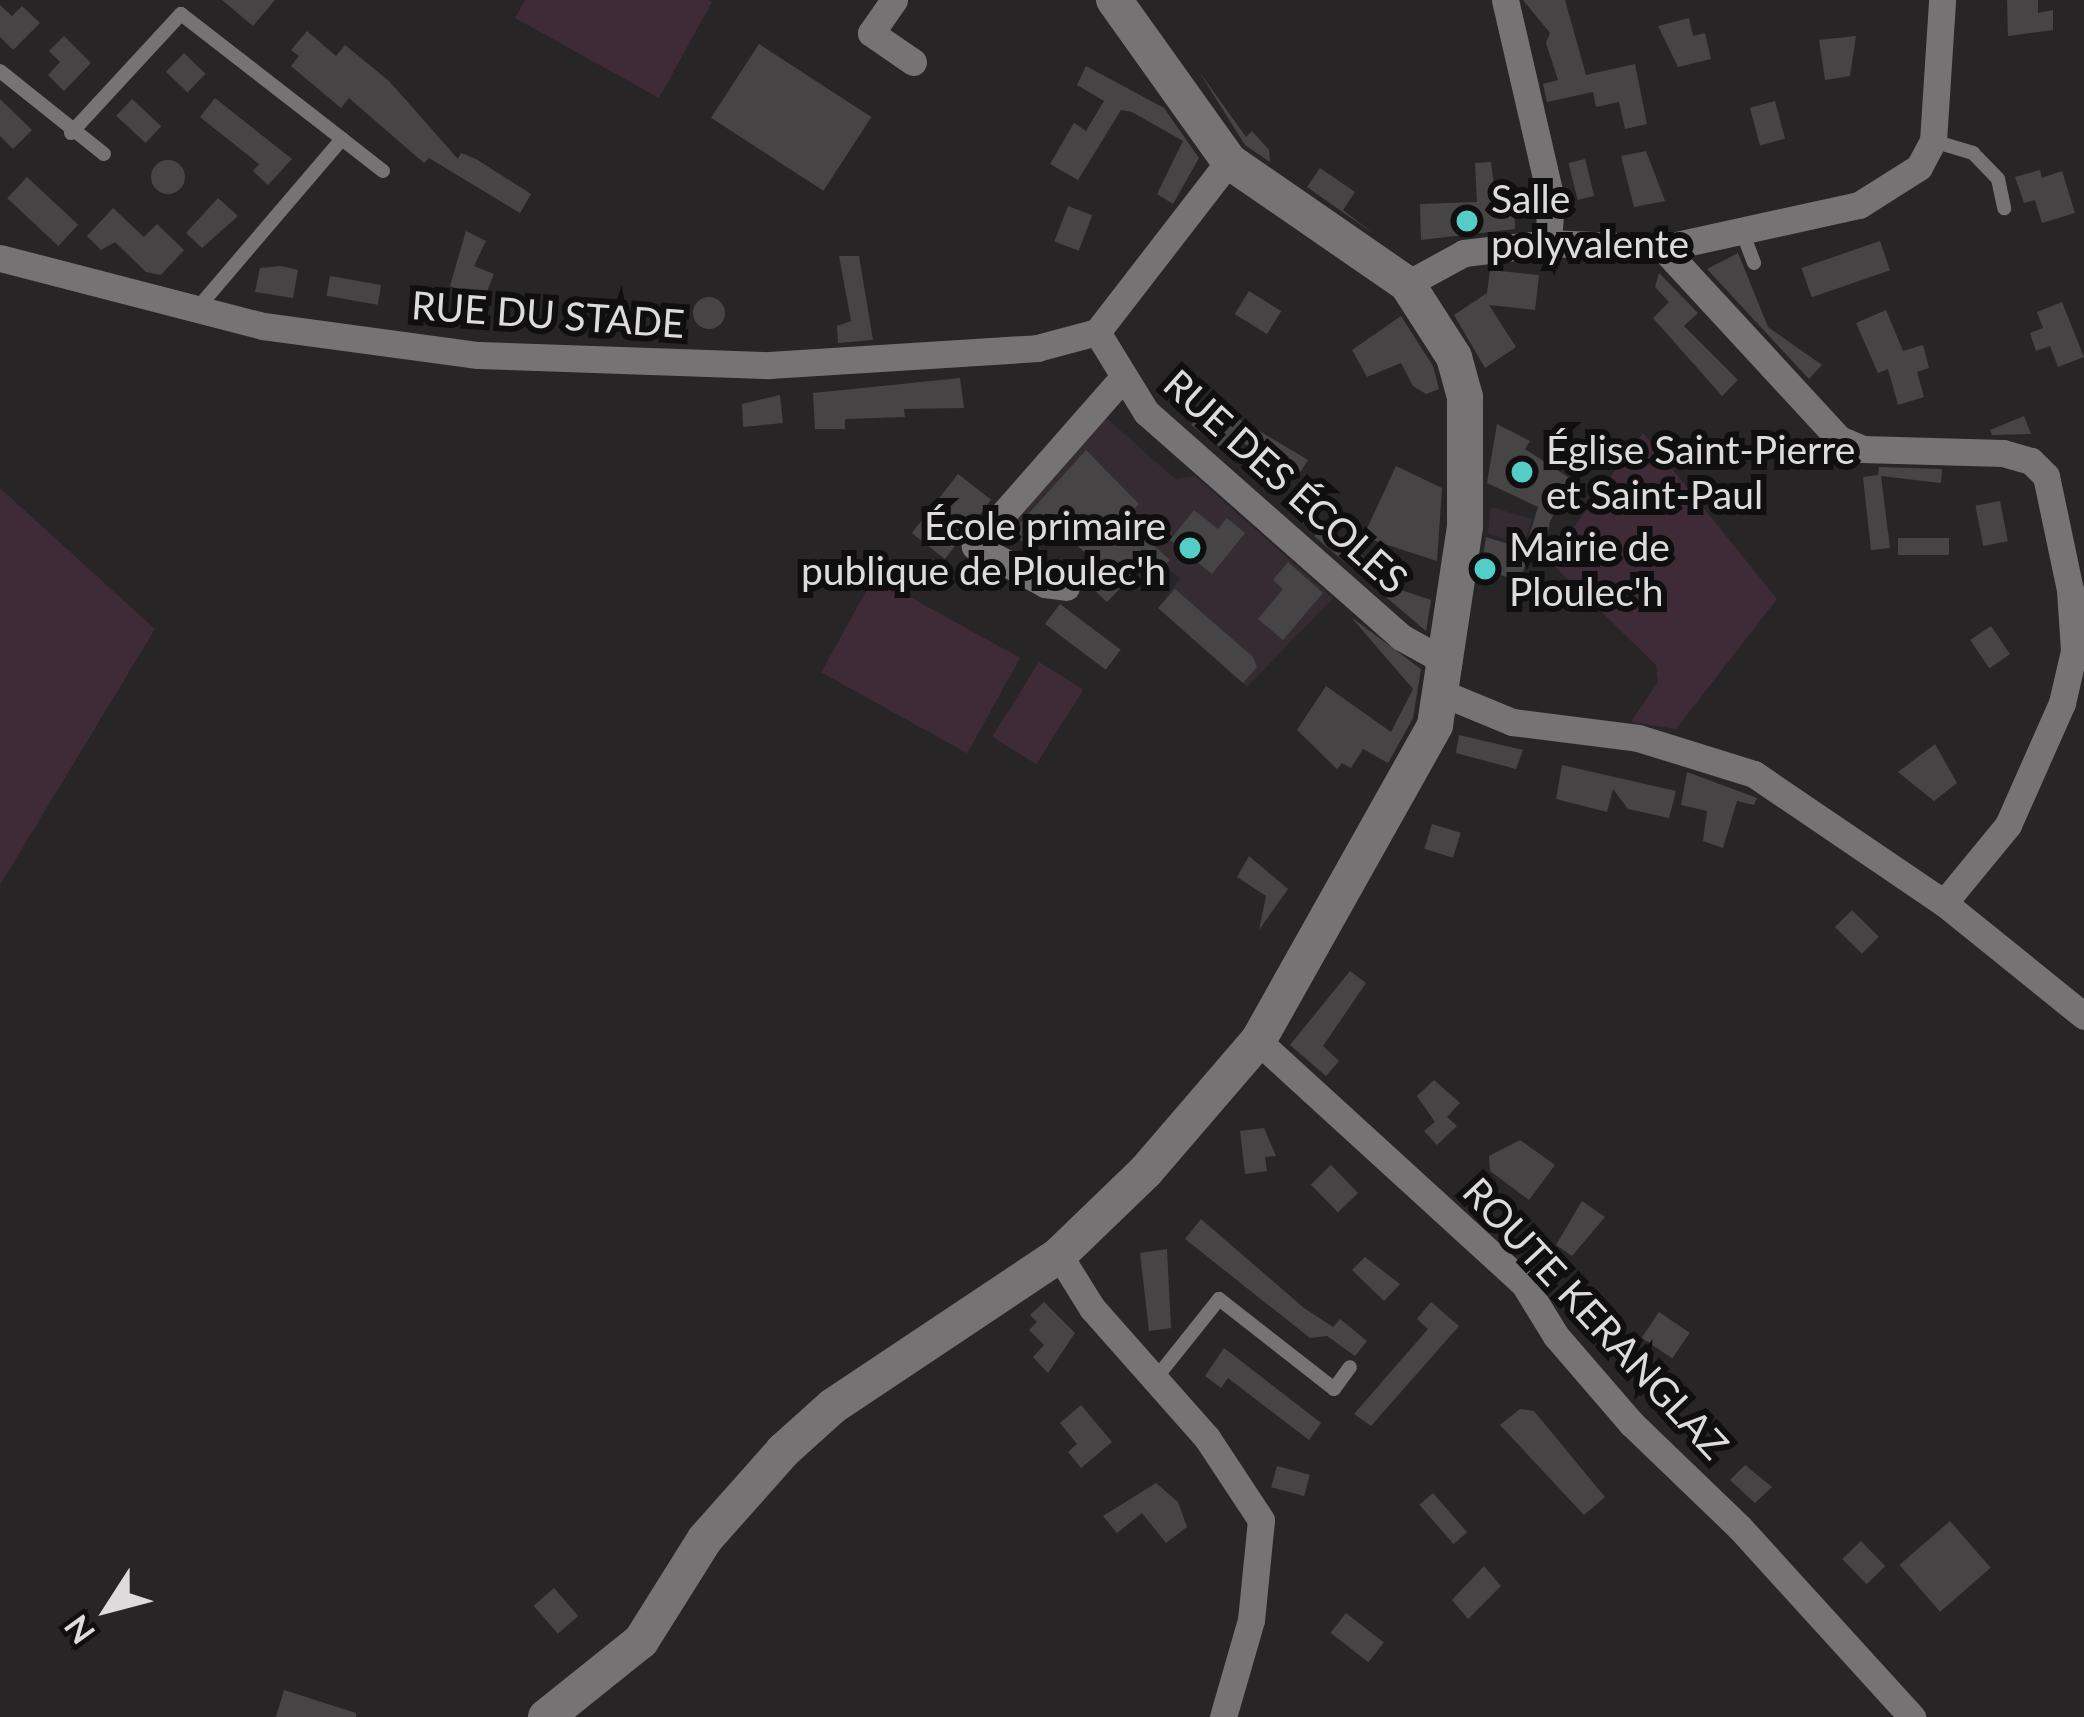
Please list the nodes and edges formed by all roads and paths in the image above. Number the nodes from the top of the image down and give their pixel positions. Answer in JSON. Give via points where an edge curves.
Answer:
{"nodes":[{"id":1,"x":894,"y":0,"type":"edge"},
{"id":2,"x":1114,"y":0,"type":"edge"},
{"id":3,"x":1504,"y":0,"type":"edge"},
{"id":4,"x":1942,"y":0,"type":"edge"},
{"id":5,"x":913,"y":62,"type":"dead end"},
{"id":6,"x":0,"y":71,"type":"edge"},
{"id":7,"x":70,"y":133,"type":"junction"},
{"id":8,"x":342,"y":139,"type":"junction"},
{"id":9,"x":1933,"y":141,"type":"junction"},
{"id":10,"x":104,"y":154,"type":"dead end"},
{"id":11,"x":1229,"y":161,"type":"junction"},
{"id":12,"x":383,"y":171,"type":"dead end"},
{"id":13,"x":2004,"y":208,"type":"dead end"},
{"id":14,"x":1743,"y":234,"type":"junction"},
{"id":15,"x":1548,"y":242,"type":"junction"},
{"id":16,"x":1663,"y":248,"type":"junction"},
{"id":17,"x":0,"y":258,"type":"edge"},
{"id":18,"x":1754,"y":263,"type":"dead end"},
{"id":19,"x":1406,"y":284,"type":"junction"},
{"id":20,"x":195,"y":311,"type":"junction"},
{"id":21,"x":1097,"y":332,"type":"junction"},
{"id":22,"x":1120,"y":381,"type":"junction"},
{"id":23,"x":1066,"y":586,"type":"dead end"},
{"id":24,"x":1445,"y":678,"type":"junction"},
{"id":25,"x":1944,"y":903,"type":"junction"},
{"id":26,"x":2084,"y":1016,"type":"edge"},
{"id":27,"x":1258,"y":1041,"type":"junction"},
{"id":28,"x":1059,"y":1256,"type":"junction"},
{"id":29,"x":1350,"y":1367,"type":"dead end"},
{"id":30,"x":1156,"y":1378,"type":"junction"},
{"id":31,"x":546,"y":1717,"type":"edge"},
{"id":32,"x":1223,"y":1717,"type":"edge"},
{"id":33,"x":1912,"y":1717,"type":"edge"}],
"edges":[{"from":1,"to":5,"type":"street","via":[[871,33]]},
{"from":2,"to":11,"type":"street"},
{"from":3,"to":15,"type":"street","via":[[1551,199]]},
{"from":4,"to":9,"type":"street"},
{"from":6,"to":7,"type":"lane"},
{"from":7,"to":8,"type":"lane","via":[[181,14]]},
{"from":7,"to":10,"type":"lane"},
{"from":8,"to":12,"type":"lane"},
{"from":8,"to":20,"type":"lane"},
{"from":9,"to":13,"type":"lane","via":[[1973,152],[1998,179]]},
{"from":9,"to":14,"type":"street","via":[[1919,167],[1890,192]]},
{"from":11,"to":19,"type":"street"},
{"from":11,"to":21,"type":"street"},
{"from":14,"to":16,"type":"street"},
{"from":14,"to":18,"type":"lane"},
{"from":15,"to":16,"type":"street"},
{"from":15,"to":19,"type":"street","via":[[1464,253]]},
{"from":16,"to":25,"type":"street","via":[[1839,439],[1862,449],[2003,453],[2031,460],[2046,476],[2070,590],[2074,651],[2062,704],[2008,825]]},
{"from":17,"to":20,"type":"street","name":"RUE DU STADE"},
{"from":19,"to":24,"type":"street","via":[[1443,336],[1465,397],[1466,526]]},
{"from":20,"to":21,"type":"street","name":"RUE DU STADE","via":[[478,355],[619,363],[769,365],[1037,348]]},
{"from":21,"to":22,"type":"street","name":"RUE DES ÉCOLES"},
{"from":22,"to":23,"type":"street","via":[[975,546],[1045,584]]},
{"from":22,"to":24,"type":"street","name":"RUE DES ÉCOLES"},
{"from":24,"to":25,"type":"street","name":"RUE DES ÉCOLES","via":[[1512,722],[1638,738],[1754,774]]},
{"from":24,"to":27,"type":"street","via":[[1415,772]]},
{"from":25,"to":26,"type":"street","name":"RUE DES ÉCOLES"},
{"from":27,"to":28,"type":"street","via":[[1146,1171]]},
{"from":27,"to":33,"type":"street","name":"ROUTE KERANGLAZ","via":[[1483,1242],[1631,1423],[1740,1528]]},
{"from":28,"to":30,"type":"street","via":[[1092,1308]]},
{"from":28,"to":31,"type":"street","via":[[832,1406],[783,1450],[705,1539],[641,1641]]},
{"from":29,"to":30,"type":"lane","via":[[1334,1390],[1219,1299]]},
{"from":30,"to":32,"type":"street","via":[[1261,1520],[1255,1600]]}]}
